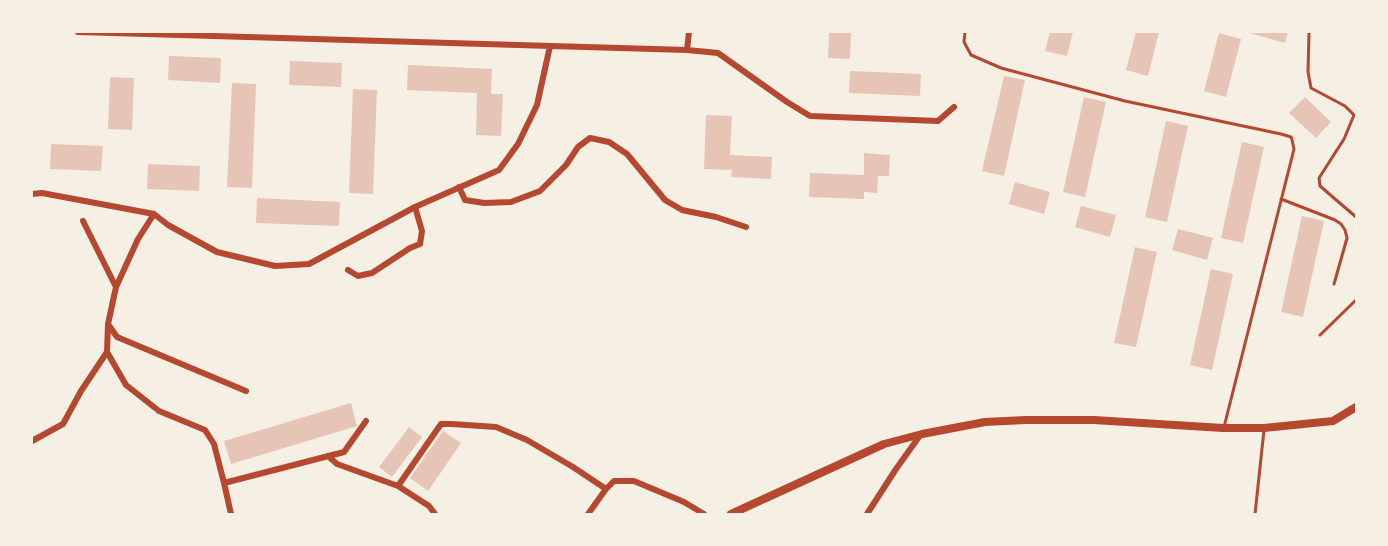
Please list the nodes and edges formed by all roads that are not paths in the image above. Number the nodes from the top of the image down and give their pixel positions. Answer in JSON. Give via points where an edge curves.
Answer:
{"nodes":[{"id":1,"x":78,"y":32,"type":"edge"},
{"id":2,"x":689,"y":32,"type":"edge"},
{"id":3,"x":965,"y":32,"type":"edge"},
{"id":4,"x":1310,"y":32,"type":"edge"},
{"id":5,"x":550,"y":46,"type":"junction"},
{"id":6,"x":687,"y":50,"type":"junction"},
{"id":7,"x":954,"y":107,"type":"dead end"},
{"id":8,"x":459,"y":187,"type":"junction"},
{"id":9,"x":32,"y":194,"type":"edge"},
{"id":10,"x":1281,"y":199,"type":"junction"},
{"id":11,"x":415,"y":207,"type":"junction"},
{"id":12,"x":154,"y":214,"type":"junction"},
{"id":13,"x":1356,"y":217,"type":"edge"},
{"id":14,"x":83,"y":221,"type":"dead end"},
{"id":15,"x":746,"y":227,"type":"dead end"},
{"id":16,"x":348,"y":270,"type":"dead end"},
{"id":17,"x":1334,"y":284,"type":"dead end"},
{"id":18,"x":116,"y":287,"type":"junction"},
{"id":19,"x":1356,"y":300,"type":"edge"},
{"id":20,"x":108,"y":324,"type":"junction"},
{"id":21,"x":1320,"y":335,"type":"dead end"},
{"id":22,"x":107,"y":352,"type":"junction"},
{"id":23,"x":246,"y":391,"type":"dead end"},
{"id":24,"x":1356,"y":406,"type":"edge"},
{"id":25,"x":366,"y":421,"type":"dead end"},
{"id":26,"x":1223,"y":428,"type":"junction"},
{"id":27,"x":1264,"y":428,"type":"junction"},
{"id":28,"x":922,"y":434,"type":"junction"},
{"id":29,"x":32,"y":441,"type":"edge"},
{"id":30,"x":328,"y":456,"type":"junction"},
{"id":31,"x":225,"y":483,"type":"junction"},
{"id":32,"x":398,"y":486,"type":"junction"},
{"id":33,"x":606,"y":489,"type":"junction"},
{"id":34,"x":231,"y":514,"type":"edge"},
{"id":35,"x":435,"y":514,"type":"edge"},
{"id":36,"x":588,"y":514,"type":"edge"},
{"id":37,"x":704,"y":514,"type":"edge"},
{"id":38,"x":731,"y":514,"type":"edge"},
{"id":39,"x":867,"y":514,"type":"edge"},
{"id":40,"x":1254,"y":514,"type":"edge"}],
"edges":[{"from":1,"to":5,"type":"street"},
{"from":2,"to":6,"type":"street"},
{"from":3,"to":10,"type":"lane","via":[[964,42],[971,55],[1001,68],[1125,101],[1291,137],[1294,149]]},
{"from":4,"to":13,"type":"lane","via":[[1311,88],[1345,106],[1354,116],[1319,178],[1320,186]]},
{"from":5,"to":6,"type":"street"},
{"from":5,"to":8,"type":"street","via":[[537,105],[518,144],[500,170]]},
{"from":6,"to":7,"type":"street","via":[[718,53],[810,116],[938,121]]},
{"from":8,"to":11,"type":"street"},
{"from":8,"to":15,"type":"street","via":[[465,200],[511,202],[540,190],[590,138],[609,142],[627,154],[665,200],[682,210]]},
{"from":9,"to":12,"type":"street"},
{"from":10,"to":17,"type":"lane","via":[[1335,220],[1346,230]]},
{"from":10,"to":26,"type":"lane"},
{"from":11,"to":12,"type":"street","via":[[309,264],[275,266],[217,252]]},
{"from":11,"to":16,"type":"street","via":[[422,231],[420,244],[372,273],[358,276]]},
{"from":12,"to":18,"type":"street"},
{"from":14,"to":18,"type":"street"},
{"from":18,"to":20,"type":"street"},
{"from":19,"to":21,"type":"lane"},
{"from":20,"to":22,"type":"street"},
{"from":20,"to":23,"type":"street","via":[[117,337]]},
{"from":22,"to":29,"type":"street","via":[[63,424]]},
{"from":22,"to":31,"type":"street","via":[[126,385],[159,411],[205,430],[214,444]]},
{"from":24,"to":27,"type":"street","via":[[1333,421]]},
{"from":25,"to":30,"type":"street","via":[[344,452]]},
{"from":26,"to":27,"type":"street"},
{"from":26,"to":28,"type":"street","via":[[1025,420],[985,422]]},
{"from":27,"to":40,"type":"lane"},
{"from":28,"to":38,"type":"street","via":[[884,444]]},
{"from":28,"to":39,"type":"street"},
{"from":30,"to":31,"type":"street"},
{"from":30,"to":32,"type":"street","via":[[337,464]]},
{"from":31,"to":34,"type":"street"},
{"from":32,"to":33,"type":"street","via":[[441,424],[452,424],[496,427],[536,446]]},
{"from":32,"to":35,"type":"street"},
{"from":33,"to":36,"type":"street"},
{"from":33,"to":37,"type":"street","via":[[614,481],[634,481]]}]}
